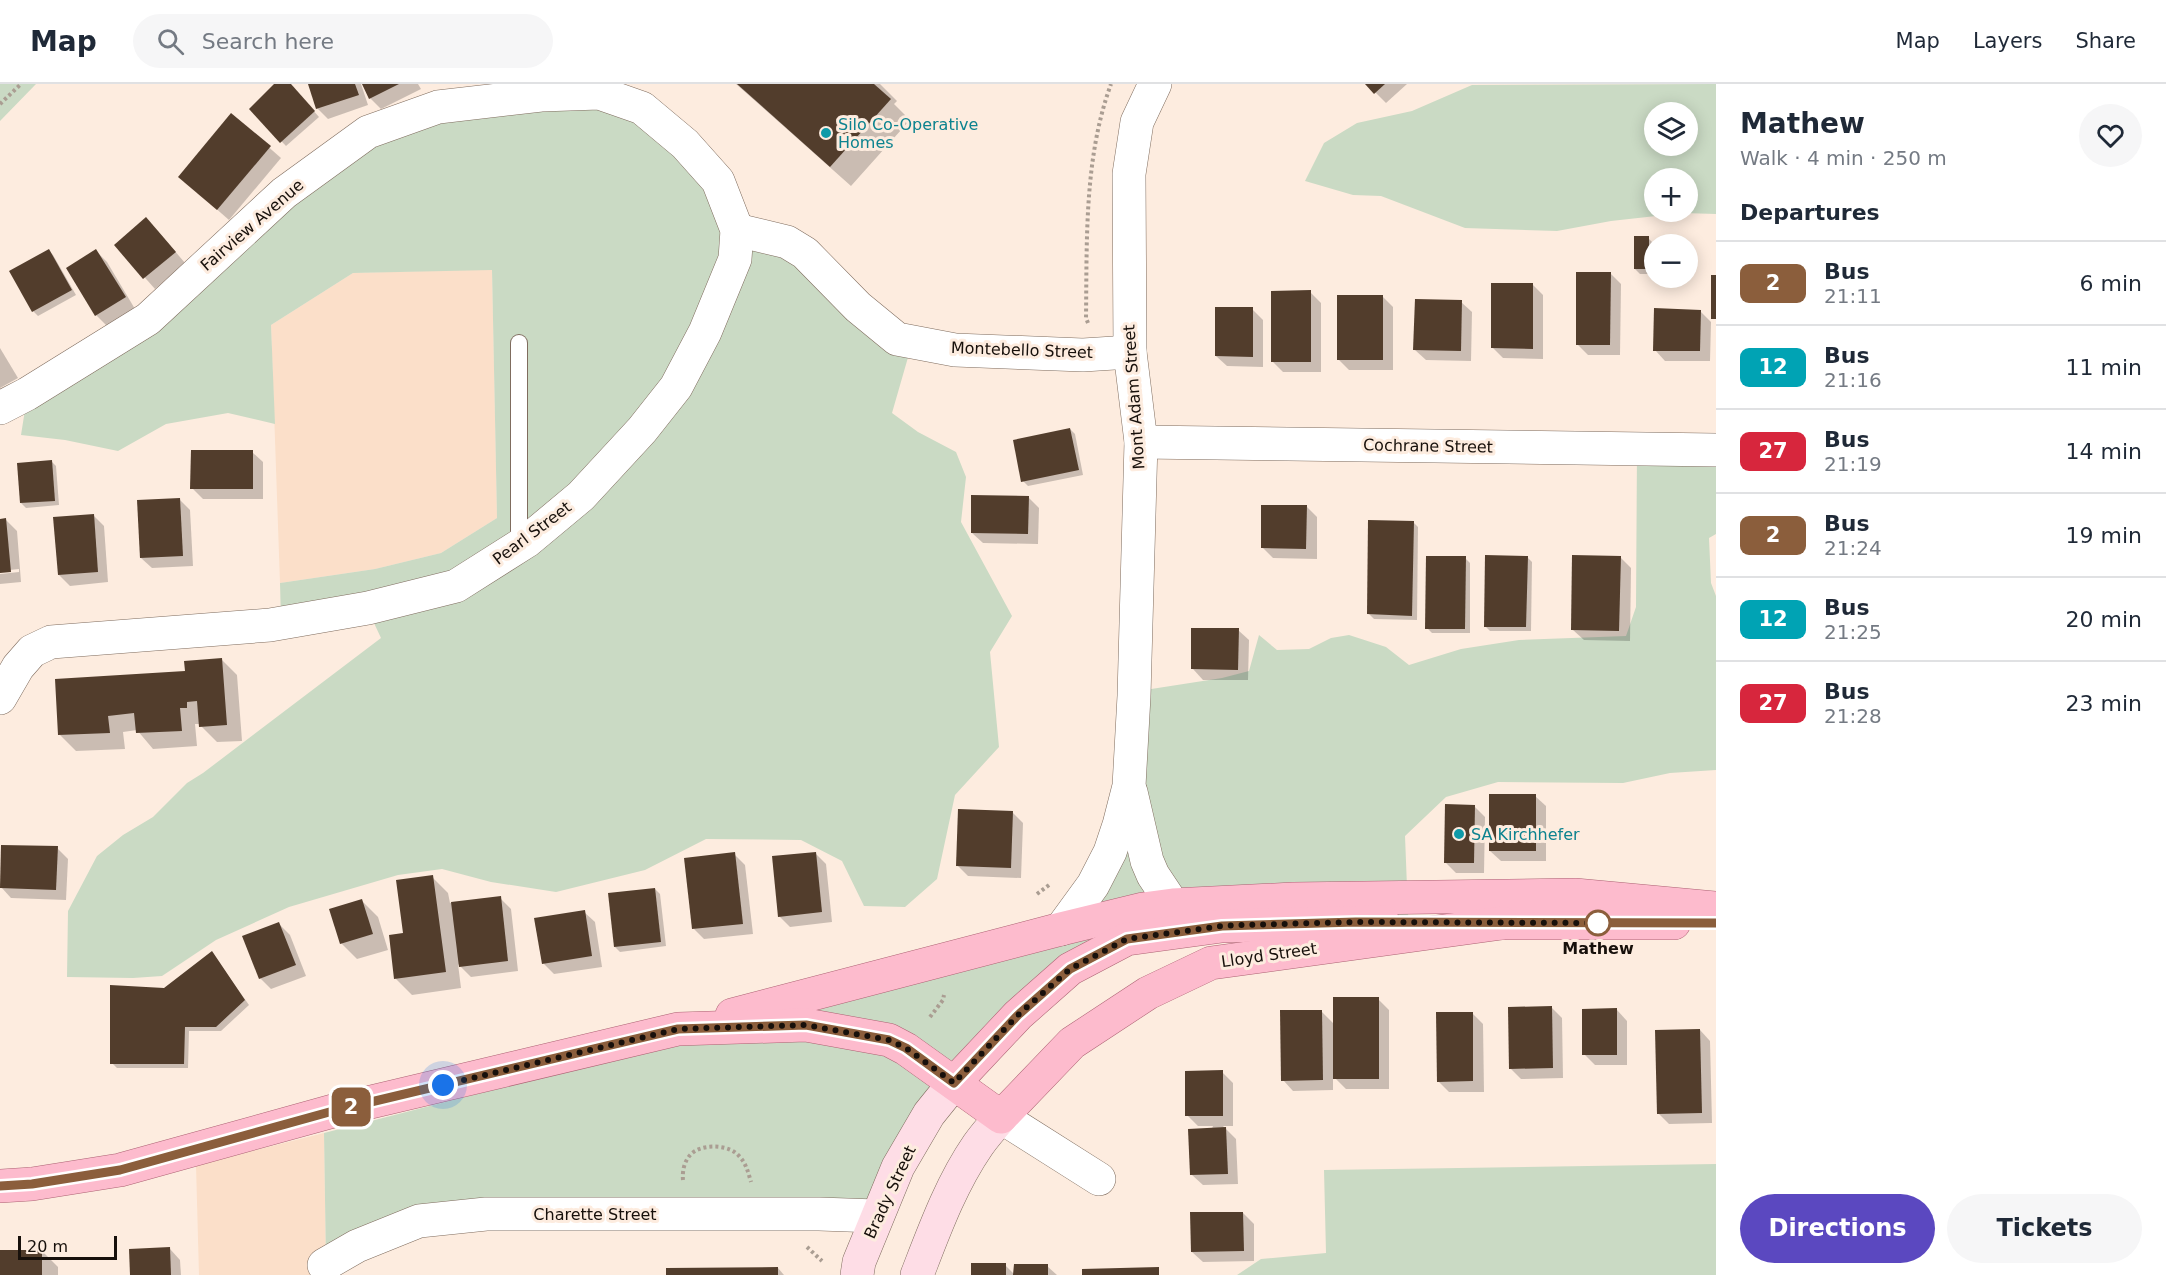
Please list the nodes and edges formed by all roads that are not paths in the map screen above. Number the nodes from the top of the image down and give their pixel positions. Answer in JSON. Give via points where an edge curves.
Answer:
{"nodes":[{"id":1,"x":1155,"y":84,"type":"edge"},
{"id":2,"x":603,"y":88,"type":"edge"},
{"id":3,"x":737,"y":230,"type":"junction"},
{"id":4,"x":519,"y":342,"type":"dead end"},
{"id":5,"x":1114,"y":352,"type":"junction"},
{"id":6,"x":0,"y":408,"type":"edge"},
{"id":7,"x":1141,"y":442,"type":"junction"},
{"id":8,"x":1716,"y":450,"type":"edge"},
{"id":9,"x":519,"y":546,"type":"junction"},
{"id":10,"x":0,"y":698,"type":"edge"},
{"id":11,"x":1129,"y":786,"type":"junction"},
{"id":12,"x":1173,"y":904,"type":"junction"},
{"id":13,"x":1716,"y":908,"type":"edge"},
{"id":14,"x":1502,"y":923,"type":"junction"},
{"id":15,"x":1716,"y":923,"type":"edge"},
{"id":16,"x":1060,"y":929,"type":"junction"},
{"id":17,"x":678,"y":1029,"type":"junction"},
{"id":18,"x":954,"y":1083,"type":"junction"},
{"id":19,"x":1001,"y":1117,"type":"junction"},
{"id":20,"x":1099,"y":1179,"type":"dead end"},
{"id":21,"x":0,"y":1186,"type":"edge"},
{"id":22,"x":876,"y":1216,"type":"junction"},
{"id":23,"x":324,"y":1270,"type":"edge"},
{"id":24,"x":857,"y":1275,"type":"edge"},
{"id":25,"x":918,"y":1275,"type":"edge"}],
"edges":[{"from":1,"to":5,"type":"street","name":"Mont Adam Street","via":[[1137,122],[1129,174]]},
{"from":2,"to":3,"type":"street","name":"Pearl Street","via":[[642,108],[685,144],[718,181]]},
{"from":2,"to":6,"type":"street","name":"Fairview Avenue","via":[[438,107],[368,132],[284,192],[148,319]]},
{"from":3,"to":5,"type":"street","name":"Montebello Street","via":[[787,242],[805,254],[897,339],[955,350],[1083,355]]},
{"from":3,"to":9,"type":"street","name":"Pearl Street","via":[[735,259],[705,332],[676,387],[580,496]]},
{"from":4,"to":9,"type":"lane"},
{"from":5,"to":7,"type":"street","name":"Mont Adam Street"},
{"from":7,"to":8,"type":"street","name":"Cochrane Street"},
{"from":7,"to":11,"type":"street","name":"Mont Adam Street"},
{"from":9,"to":10,"type":"street","name":"Pearl Street","via":[[456,586],[368,608],[270,626],[51,642],[32,651]]},
{"from":11,"to":12,"type":"street","name":"Mont Adam Street","via":[[1147,861]]},
{"from":11,"to":16,"type":"street","name":"Mont Adam Street","via":[[1110,852],[1093,885]]},
{"from":12,"to":13,"type":"main road","via":[[1575,895]]},
{"from":12,"to":16,"type":"main road"},
{"from":14,"to":15,"type":"main road","name":"Lloyd Street"},
{"from":14,"to":18,"type":"main road","name":"Lloyd Street","via":[[1222,926],[1127,939],[1070,969],[1018,1015]]},
{"from":14,"to":19,"type":"main road","name":"Lloyd Street","via":[[1211,963],[1148,993],[1072,1043]]},
{"from":16,"to":17,"type":"main road"},
{"from":17,"to":18,"type":"main road","via":[[806,1025],[889,1040]]},
{"from":17,"to":21,"type":"main road","via":[[333,1111],[120,1170]]},
{"from":18,"to":19,"type":"main road"},
{"from":18,"to":22,"type":"main road","name":"Brady Street","via":[[929,1114],[898,1167]]},
{"from":19,"to":20,"type":"street"},
{"from":19,"to":25,"type":"main road","via":[[977,1146],[956,1184]]},
{"from":22,"to":23,"type":"street","name":"Charette Street","via":[[486,1214],[418,1221],[357,1246]]},
{"from":22,"to":24,"type":"main road","name":"Brady Street"}]}
